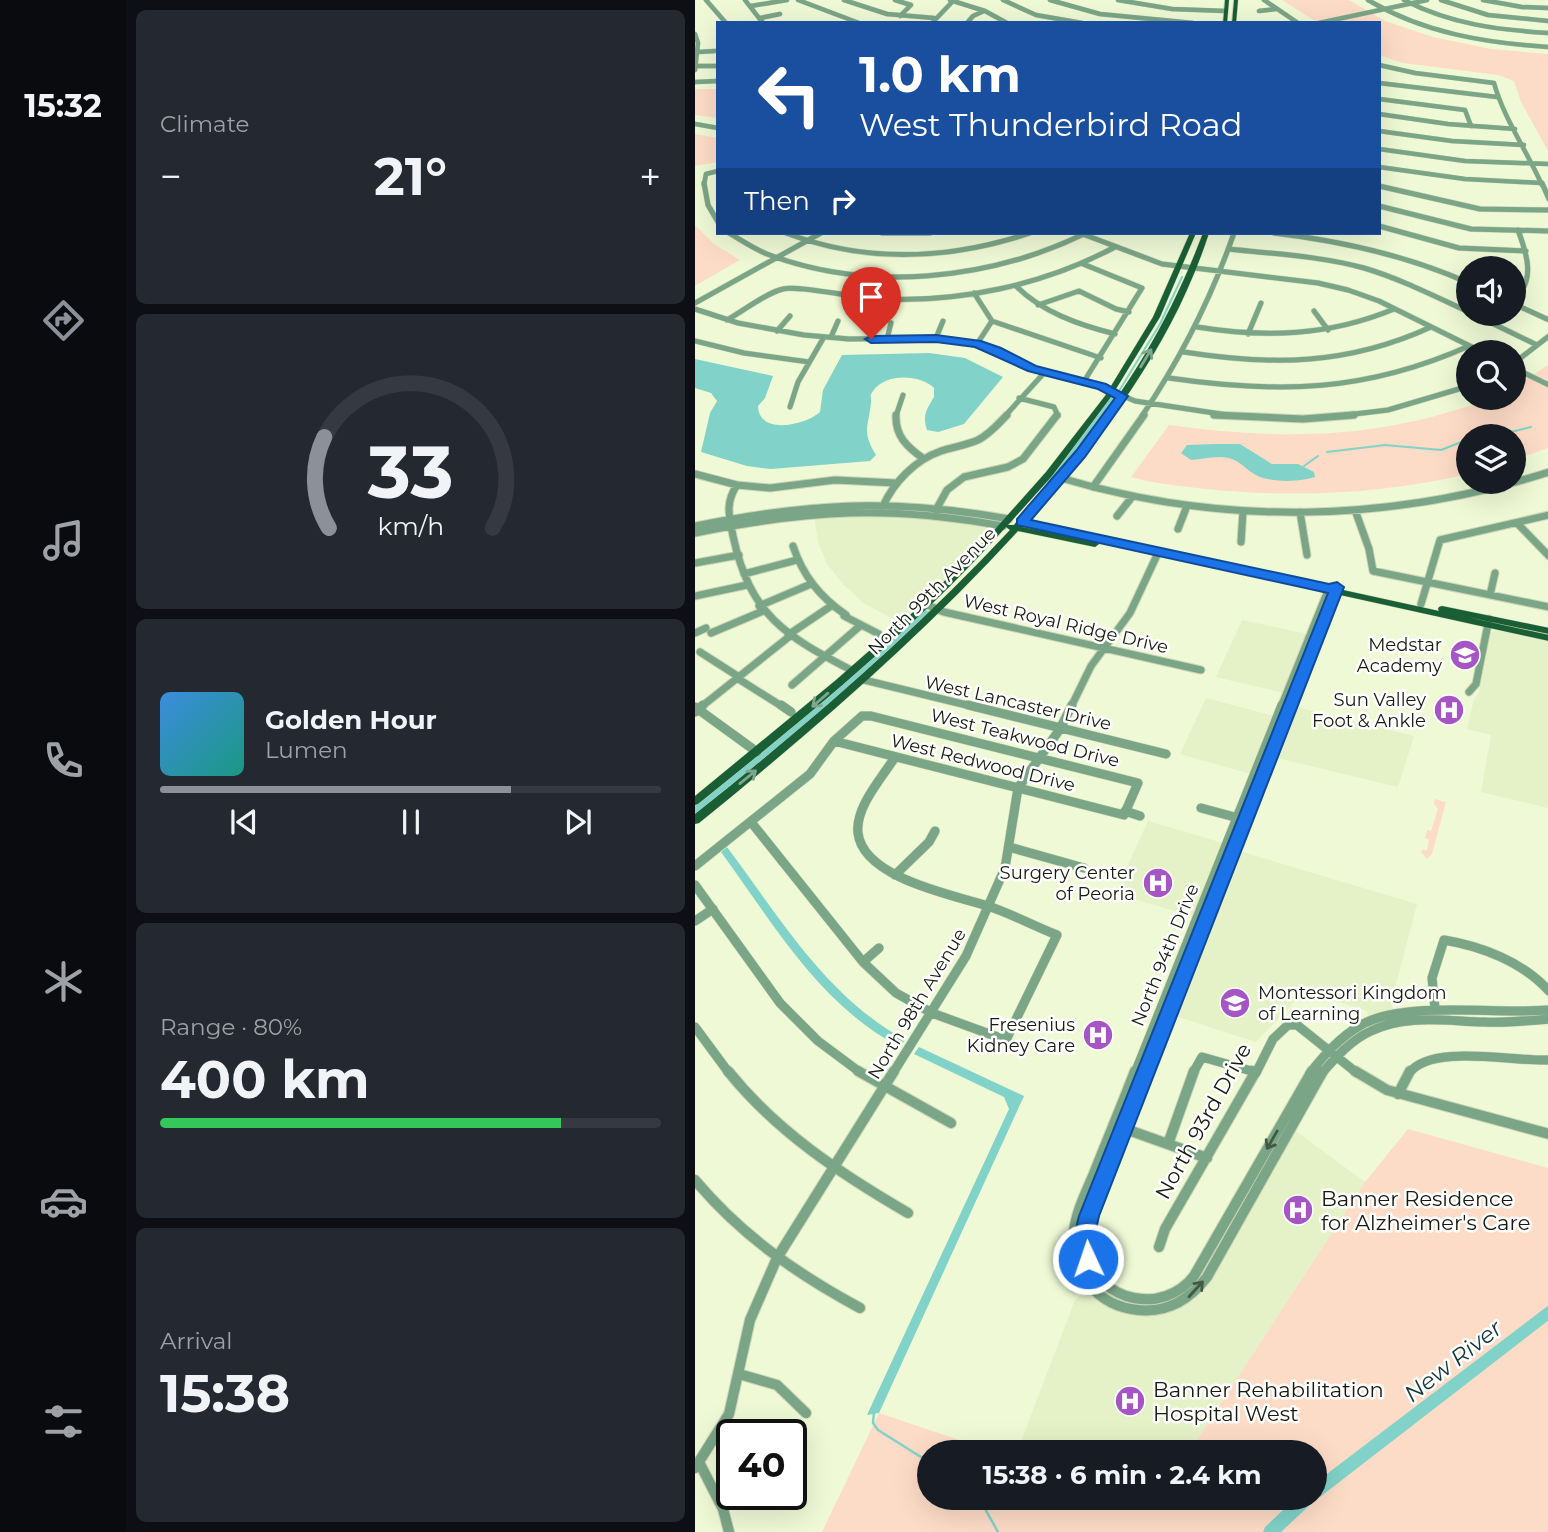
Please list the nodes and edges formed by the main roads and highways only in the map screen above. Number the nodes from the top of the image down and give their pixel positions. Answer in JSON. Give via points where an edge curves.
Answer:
{"nodes":[{"id":1,"x":1227,"y":0,"type":"edge"},
{"id":2,"x":1236,"y":0,"type":"edge"},
{"id":3,"x":1225,"y":21,"type":"edge"},
{"id":4,"x":1235,"y":21,"type":"edge"},
{"id":5,"x":1192,"y":235,"type":"edge"},
{"id":6,"x":1205,"y":235,"type":"edge"},
{"id":7,"x":1012,"y":524,"type":"junction"},
{"id":8,"x":1334,"y":589,"type":"junction"},
{"id":9,"x":1385,"y":603,"type":"junction"},
{"id":10,"x":1421,"y":604,"type":"junction"},
{"id":11,"x":1489,"y":622,"type":"junction"},
{"id":12,"x":1548,"y":631,"type":"edge"},
{"id":13,"x":1548,"y":638,"type":"edge"},
{"id":14,"x":695,"y":801,"type":"edge"},
{"id":15,"x":695,"y":820,"type":"edge"}],
"edges":[{"from":1,"to":3,"type":"main road"},
{"from":2,"to":4,"type":"main road"},
{"from":5,"to":7,"type":"main road","name":"North 99th Avenue","via":[[1150,328],[1110,391]]},
{"from":7,"to":6,"type":"main road","name":"North 99th Avenue","one_way":true,"via":[[1061,478],[1122,396],[1170,317]]},
{"from":7,"to":8,"type":"main road"},
{"from":7,"to":14,"type":"main road","name":"North 99th Avenue","one_way":true,"via":[[853,671]]},
{"from":15,"to":7,"type":"main road","name":"North 99th Avenue","one_way":true,"via":[[865,680],[939,611]]},
{"from":8,"to":9,"type":"main road"},
{"from":8,"to":10,"type":"main road"},
{"from":9,"to":10,"type":"main road"},
{"from":9,"to":11,"type":"main road"},
{"from":10,"to":11,"type":"main road"},
{"from":11,"to":12,"type":"main road"},
{"from":11,"to":13,"type":"main road"}]}
